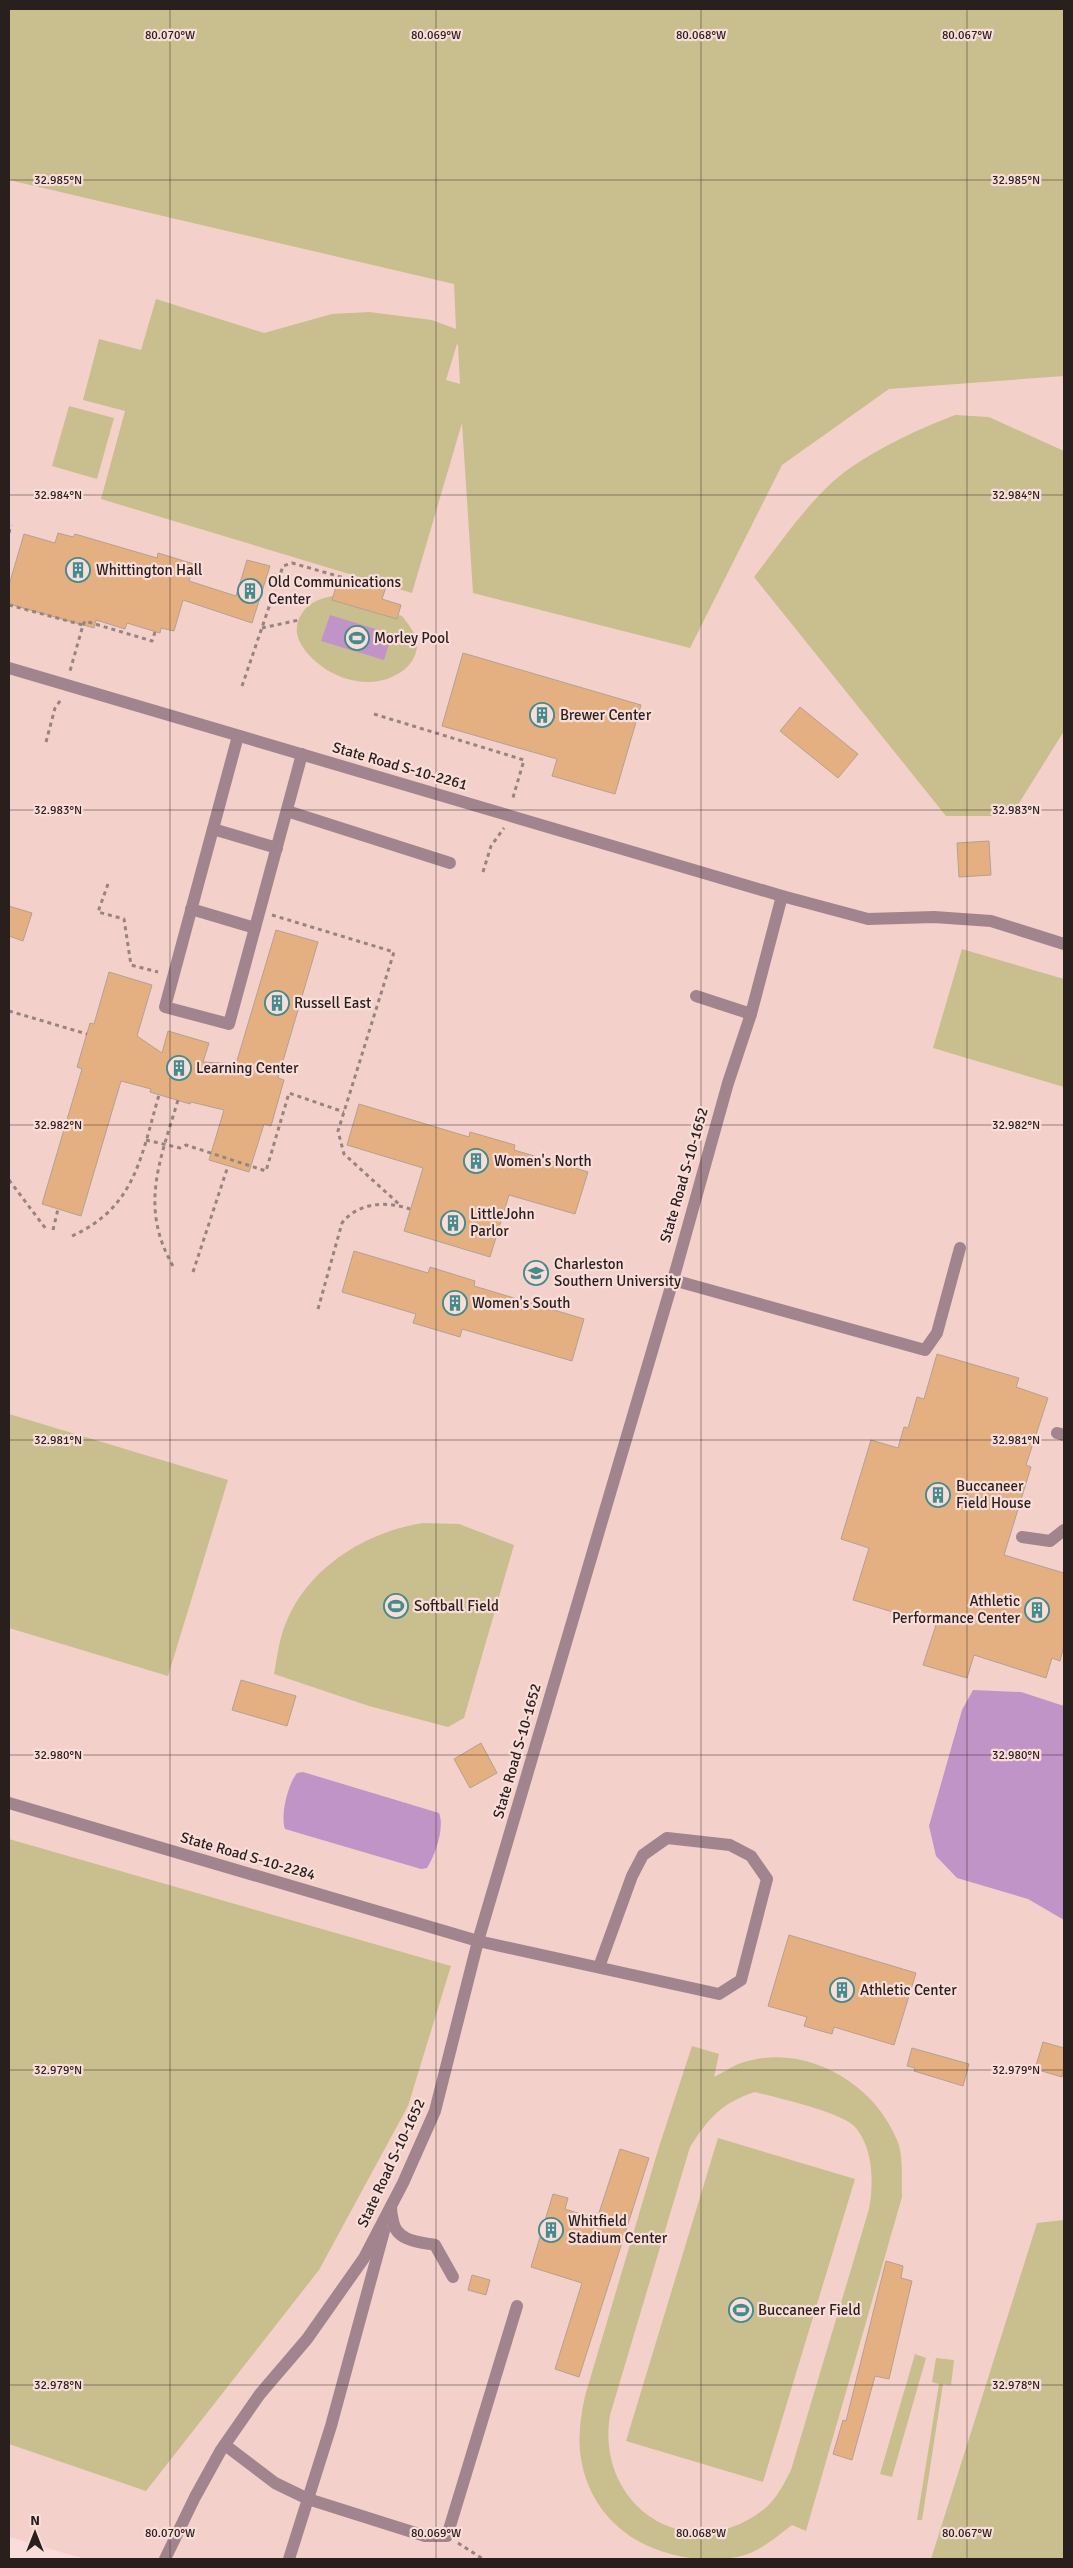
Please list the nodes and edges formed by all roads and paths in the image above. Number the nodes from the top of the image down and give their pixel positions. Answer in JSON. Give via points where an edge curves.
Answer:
{"nodes":[{"id":1,"x":11,"y":525,"type":"dead end"},
{"id":2,"x":9,"y":533,"type":"edge"},
{"id":3,"x":362,"y":584,"type":"dead end"},
{"id":4,"x":9,"y":605,"type":"edge"},
{"id":5,"x":299,"y":620,"type":"dead end"},
{"id":6,"x":83,"y":625,"type":"junction"},
{"id":7,"x":262,"y":628,"type":"junction"},
{"id":8,"x":155,"y":632,"type":"dead end"},
{"id":9,"x":9,"y":668,"type":"edge"},
{"id":10,"x":66,"y":684,"type":"junction"},
{"id":11,"x":242,"y":686,"type":"dead end"},
{"id":12,"x":374,"y":714,"type":"dead end"},
{"id":13,"x":238,"y":736,"type":"junction"},
{"id":14,"x":46,"y":742,"type":"dead end"},
{"id":15,"x":302,"y":754,"type":"junction"},
{"id":16,"x":287,"y":811,"type":"junction"},
{"id":17,"x":508,"y":815,"type":"junction"},
{"id":18,"x":213,"y":829,"type":"junction"},
{"id":19,"x":277,"y":848,"type":"junction"},
{"id":20,"x":450,"y":863,"type":"dead end"},
{"id":21,"x":484,"y":872,"type":"dead end"},
{"id":22,"x":108,"y":884,"type":"dead end"},
{"id":23,"x":782,"y":896,"type":"junction"},
{"id":24,"x":192,"y":909,"type":"junction"},
{"id":25,"x":260,"y":912,"type":"junction"},
{"id":26,"x":255,"y":928,"type":"junction"},
{"id":27,"x":1064,"y":944,"type":"edge"},
{"id":28,"x":174,"y":976,"type":"junction"},
{"id":29,"x":696,"y":996,"type":"dead end"},
{"id":30,"x":9,"y":1011,"type":"edge"},
{"id":31,"x":751,"y":1014,"type":"junction"},
{"id":32,"x":87,"y":1034,"type":"dead end"},
{"id":33,"x":159,"y":1095,"type":"dead end"},
{"id":34,"x":178,"y":1100,"type":"dead end"},
{"id":35,"x":344,"y":1112,"type":"junction"},
{"id":36,"x":146,"y":1140,"type":"junction"},
{"id":37,"x":164,"y":1146,"type":"junction"},
{"id":38,"x":228,"y":1166,"type":"dead end"},
{"id":39,"x":9,"y":1180,"type":"edge"},
{"id":40,"x":400,"y":1205,"type":"junction"},
{"id":41,"x":58,"y":1209,"type":"dead end"},
{"id":42,"x":410,"y":1209,"type":"dead end"},
{"id":43,"x":46,"y":1228,"type":"dead end"},
{"id":44,"x":53,"y":1230,"type":"dead end"},
{"id":45,"x":72,"y":1236,"type":"dead end"},
{"id":46,"x":960,"y":1248,"type":"dead end"},
{"id":47,"x":173,"y":1266,"type":"dead end"},
{"id":48,"x":193,"y":1272,"type":"dead end"},
{"id":49,"x":672,"y":1280,"type":"junction"},
{"id":50,"x":318,"y":1310,"type":"dead end"},
{"id":51,"x":1064,"y":1530,"type":"edge"},
{"id":52,"x":1022,"y":1537,"type":"dead end"},
{"id":53,"x":9,"y":1803,"type":"edge"},
{"id":54,"x":478,"y":1941,"type":"junction"},
{"id":55,"x":599,"y":1967,"type":"junction"},
{"id":56,"x":391,"y":2206,"type":"junction"},
{"id":57,"x":453,"y":2277,"type":"dead end"},
{"id":58,"x":517,"y":2306,"type":"dead end"},
{"id":59,"x":225,"y":2445,"type":"junction"},
{"id":60,"x":308,"y":2499,"type":"junction"},
{"id":61,"x":447,"y":2536,"type":"junction"},
{"id":62,"x":165,"y":2559,"type":"edge"},
{"id":63,"x":289,"y":2559,"type":"edge"},
{"id":64,"x":483,"y":2559,"type":"edge"}],
"edges":[{"from":1,"to":2,"type":"path"},
{"from":3,"to":7,"type":"path","via":[[292,563],[283,566]]},
{"from":4,"to":6,"type":"path"},
{"from":5,"to":7,"type":"path"},
{"from":6,"to":8,"type":"path","via":[[84,621],[152,641]]},
{"from":6,"to":10,"type":"path"},
{"from":7,"to":11,"type":"path"},
{"from":9,"to":10,"type":"street","name":"State Road S-10-2261"},
{"from":10,"to":13,"type":"street","name":"State Road S-10-2261"},
{"from":10,"to":14,"type":"path","via":[[55,708]]},
{"from":12,"to":17,"type":"path","via":[[524,760]]},
{"from":13,"to":15,"type":"street","name":"State Road S-10-2261"},
{"from":13,"to":18,"type":"street"},
{"from":15,"to":16,"type":"street"},
{"from":15,"to":17,"type":"street","name":"State Road S-10-2261"},
{"from":16,"to":19,"type":"street"},
{"from":16,"to":20,"type":"street"},
{"from":17,"to":21,"type":"path","via":[[505,827],[492,846]]},
{"from":17,"to":23,"type":"street","name":"State Road S-10-2261"},
{"from":18,"to":19,"type":"street"},
{"from":18,"to":24,"type":"street"},
{"from":19,"to":25,"type":"street"},
{"from":22,"to":28,"type":"path","via":[[98,912],[124,919],[131,964]]},
{"from":23,"to":27,"type":"street","name":"State Road S-10-2261","via":[[868,919],[934,917],[991,921]]},
{"from":23,"to":31,"type":"street","name":"State Road S-10-1652"},
{"from":24,"to":26,"type":"street"},
{"from":24,"to":28,"type":"street"},
{"from":25,"to":26,"type":"street"},
{"from":25,"to":35,"type":"path","via":[[394,952]]},
{"from":26,"to":28,"type":"street","via":[[229,1024],[165,1007]]},
{"from":29,"to":31,"type":"street"},
{"from":30,"to":32,"type":"path"},
{"from":31,"to":49,"type":"street","name":"State Road S-10-1652"},
{"from":33,"to":36,"type":"path"},
{"from":34,"to":37,"type":"path"},
{"from":35,"to":37,"type":"path","via":[[289,1093],[266,1170],[186,1145],[180,1148]]},
{"from":35,"to":40,"type":"path","via":[[338,1131],[344,1154]]},
{"from":36,"to":37,"type":"path"},
{"from":36,"to":45,"type":"path","via":[[127,1190],[93,1227]]},
{"from":37,"to":47,"type":"path","via":[[156,1176],[155,1224]]},
{"from":38,"to":48,"type":"path"},
{"from":39,"to":43,"type":"path"},
{"from":40,"to":42,"type":"path"},
{"from":40,"to":50,"type":"path","via":[[374,1204],[349,1214],[342,1223]]},
{"from":41,"to":44,"type":"path"},
{"from":46,"to":49,"type":"street","via":[[937,1333],[925,1350]]},
{"from":49,"to":54,"type":"street","name":"State Road S-10-1652"},
{"from":51,"to":52,"type":"street","via":[[1050,1541]]},
{"from":53,"to":54,"type":"street","name":"State Road S-10-2284"},
{"from":54,"to":55,"type":"street","name":"State Road S-10-2284"},
{"from":54,"to":56,"type":"street","name":"State Road S-10-1652","via":[[435,2111]]},
{"from":55,"to":55,"type":"street","via":[[719,1994],[741,1980],[767,1879],[751,1856],[730,1845],[667,1838],[642,1855]]},
{"from":56,"to":57,"type":"street","via":[[393,2224],[398,2232],[408,2240],[435,2245]]},
{"from":56,"to":59,"type":"street","name":"State Road S-10-1652","via":[[364,2258],[307,2339],[260,2394]]},
{"from":56,"to":60,"type":"street"},
{"from":58,"to":61,"type":"street"},
{"from":59,"to":60,"type":"street","via":[[275,2483]]},
{"from":59,"to":62,"type":"street","name":"State Road S-10-1652"},
{"from":60,"to":61,"type":"street","via":[[425,2536]]},
{"from":60,"to":63,"type":"street"},
{"from":61,"to":64,"type":"path"}]}
